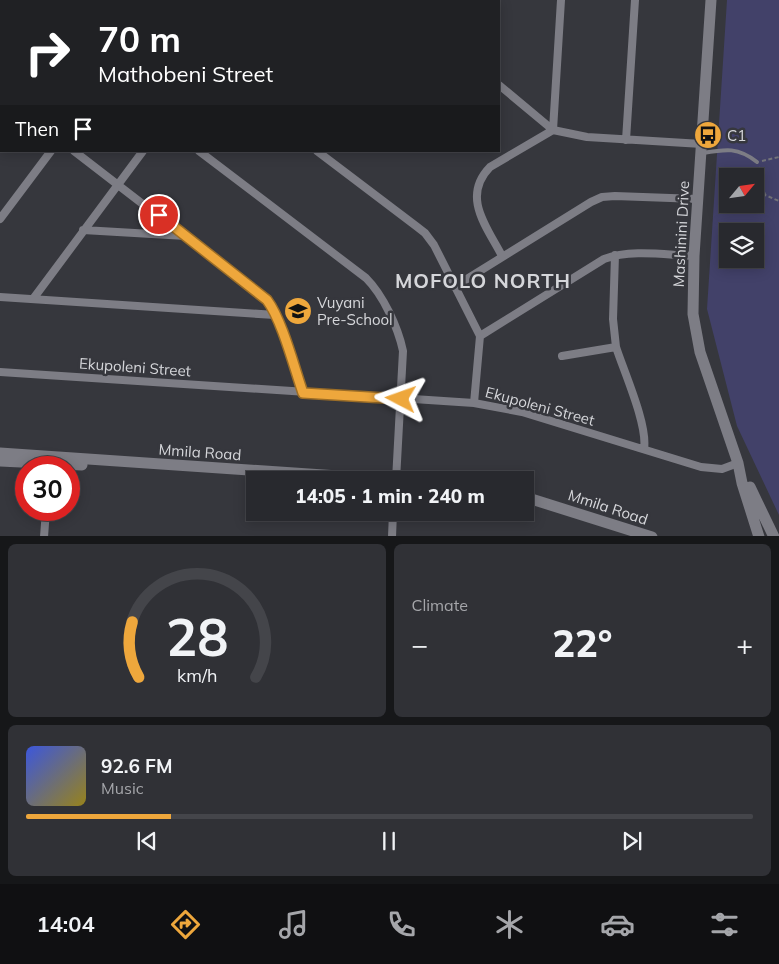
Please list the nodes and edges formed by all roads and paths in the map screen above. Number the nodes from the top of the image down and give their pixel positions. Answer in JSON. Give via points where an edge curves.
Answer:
{"nodes":[{"id":1,"x":561,"y":0,"type":"edge"},
{"id":2,"x":635,"y":0,"type":"edge"},
{"id":3,"x":711,"y":0,"type":"edge"},
{"id":4,"x":500,"y":86,"type":"edge"},
{"id":5,"x":553,"y":130,"type":"junction"},
{"id":6,"x":626,"y":140,"type":"junction"},
{"id":7,"x":701,"y":148,"type":"junction"},
{"id":8,"x":50,"y":152,"type":"edge"},
{"id":9,"x":75,"y":152,"type":"edge"},
{"id":10,"x":142,"y":152,"type":"edge"},
{"id":11,"x":200,"y":152,"type":"edge"},
{"id":12,"x":318,"y":152,"type":"edge"},
{"id":13,"x":779,"y":157,"type":"edge"},
{"id":14,"x":757,"y":162,"type":"junction"},
{"id":15,"x":118,"y":184,"type":"junction"},
{"id":16,"x":698,"y":199,"type":"junction"},
{"id":17,"x":779,"y":201,"type":"edge"},
{"id":18,"x":0,"y":219,"type":"edge"},
{"id":19,"x":83,"y":230,"type":"junction"},
{"id":20,"x":186,"y":236,"type":"junction"},
{"id":21,"x":615,"y":255,"type":"junction"},
{"id":22,"x":502,"y":256,"type":"junction"},
{"id":23,"x":694,"y":256,"type":"junction"},
{"id":24,"x":454,"y":287,"type":"junction"},
{"id":25,"x":0,"y":297,"type":"edge"},
{"id":26,"x":34,"y":299,"type":"junction"},
{"id":27,"x":275,"y":315,"type":"junction"},
{"id":28,"x":480,"y":336,"type":"junction"},
{"id":29,"x":616,"y":347,"type":"junction"},
{"id":30,"x":562,"y":356,"type":"dead end"},
{"id":31,"x":0,"y":372,"type":"edge"},
{"id":32,"x":303,"y":393,"type":"junction"},
{"id":33,"x":401,"y":399,"type":"junction"},
{"id":34,"x":474,"y":403,"type":"junction"},
{"id":35,"x":644,"y":449,"type":"junction"},
{"id":36,"x":0,"y":452,"type":"edge"},
{"id":37,"x":19,"y":456,"type":"edge"},
{"id":38,"x":0,"y":461,"type":"edge"},
{"id":39,"x":15,"y":461,"type":"edge"},
{"id":40,"x":738,"y":463,"type":"junction"},
{"id":41,"x":80,"y":464,"type":"edge"},
{"id":42,"x":80,"y":464,"type":"edge"},
{"id":43,"x":397,"y":471,"type":"edge"},
{"id":44,"x":246,"y":472,"type":"edge"},
{"id":45,"x":246,"y":476,"type":"edge"},
{"id":46,"x":534,"y":500,"type":"edge"},
{"id":47,"x":534,"y":505,"type":"edge"},
{"id":48,"x":559,"y":510,"type":"junction"},
{"id":49,"x":45,"y":521,"type":"edge"},
{"id":50,"x":393,"y":521,"type":"edge"},
{"id":51,"x":44,"y":536,"type":"edge"},
{"id":52,"x":392,"y":536,"type":"edge"},
{"id":53,"x":630,"y":536,"type":"edge"},
{"id":54,"x":652,"y":536,"type":"edge"},
{"id":55,"x":759,"y":536,"type":"edge"},
{"id":56,"x":774,"y":536,"type":"edge"}],
"edges":[{"from":1,"to":5,"type":"street"},
{"from":2,"to":6,"type":"street"},
{"from":3,"to":7,"type":"main road","name":"Mashinini Drive"},
{"from":4,"to":5,"type":"street"},
{"from":5,"to":6,"type":"street"},
{"from":5,"to":22,"type":"street","via":[[490,167],[481,176],[477,202],[480,214]]},
{"from":6,"to":7,"type":"street"},
{"from":7,"to":14,"type":"lane","via":[[728,149],[748,155]]},
{"from":7,"to":16,"type":"main road","name":"Mashinini Drive"},
{"from":8,"to":18,"type":"street"},
{"from":9,"to":15,"type":"street"},
{"from":10,"to":15,"type":"street"},
{"from":11,"to":33,"type":"street","via":[[373,285],[401,342],[404,359]]},
{"from":12,"to":24,"type":"street","via":[[425,233],[434,244]]},
{"from":13,"to":14,"type":"path"},
{"from":14,"to":17,"type":"path","via":[[765,194]]},
{"from":15,"to":19,"type":"street"},
{"from":15,"to":20,"type":"street"},
{"from":16,"to":22,"type":"street","via":[[602,197]]},
{"from":16,"to":23,"type":"main road","name":"Mashinini Drive"},
{"from":19,"to":20,"type":"street"},
{"from":19,"to":26,"type":"street"},
{"from":20,"to":27,"type":"street","via":[[262,295]]},
{"from":21,"to":23,"type":"street"},
{"from":21,"to":28,"type":"street"},
{"from":21,"to":29,"type":"street","via":[[613,319]]},
{"from":22,"to":24,"type":"street"},
{"from":23,"to":40,"type":"main road","name":"Mashinini Drive","via":[[695,331]]},
{"from":24,"to":28,"type":"street"},
{"from":25,"to":26,"type":"street"},
{"from":26,"to":27,"type":"street"},
{"from":27,"to":32,"type":"street"},
{"from":28,"to":34,"type":"street"},
{"from":29,"to":30,"type":"street"},
{"from":29,"to":35,"type":"street","via":[[642,425]]},
{"from":31,"to":32,"type":"street","name":"Ekupoleni Street"},
{"from":32,"to":33,"type":"street","name":"Ekupoleni Street"},
{"from":33,"to":34,"type":"street","name":"Ekupoleni Street"},
{"from":33,"to":43,"type":"street"},
{"from":34,"to":35,"type":"street","name":"Ekupoleni Street","via":[[522,412]]},
{"from":35,"to":40,"type":"street","name":"Ekupoleni Street","via":[[710,469],[722,469]]},
{"from":36,"to":37,"type":"main road","name":"Mmila Road"},
{"from":38,"to":39,"type":"main road","name":"Mmila Road"},
{"from":40,"to":55,"type":"main road","name":"Mashinini Drive"},
{"from":40,"to":56,"type":"main road","name":"Mashinini Drive"},
{"from":41,"to":44,"type":"main road","name":"Mmila Road"},
{"from":42,"to":45,"type":"main road","name":"Mmila Road"},
{"from":46,"to":48,"type":"main road","name":"Mmila Road"},
{"from":47,"to":48,"type":"main road","name":"Mmila Road"},
{"from":48,"to":53,"type":"main road","name":"Mmila Road"},
{"from":48,"to":54,"type":"main road","name":"Mmila Road"},
{"from":49,"to":51,"type":"street"},
{"from":50,"to":52,"type":"street"}]}
